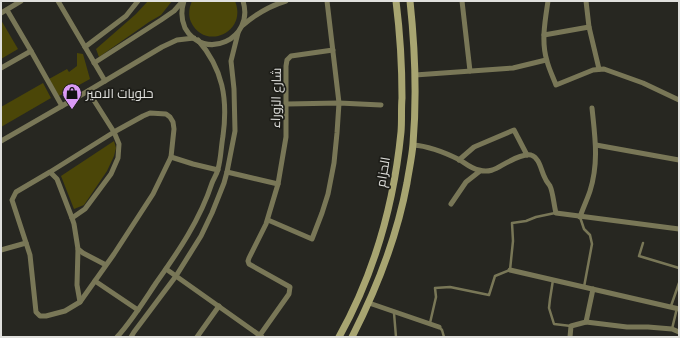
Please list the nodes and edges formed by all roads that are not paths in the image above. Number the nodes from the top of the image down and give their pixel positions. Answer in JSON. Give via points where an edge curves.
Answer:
{"nodes":[{"id":1,"x":21,"y":1,"type":"edge"},
{"id":2,"x":58,"y":1,"type":"edge"},
{"id":3,"x":138,"y":1,"type":"edge"},
{"id":4,"x":183,"y":1,"type":"edge"},
{"id":5,"x":243,"y":1,"type":"edge"},
{"id":6,"x":286,"y":1,"type":"edge"},
{"id":7,"x":328,"y":1,"type":"edge"},
{"id":8,"x":396,"y":1,"type":"edge"},
{"id":9,"x":410,"y":1,"type":"edge"},
{"id":10,"x":462,"y":1,"type":"edge"},
{"id":11,"x":548,"y":1,"type":"edge"},
{"id":12,"x":586,"y":1,"type":"edge"},
{"id":13,"x":7,"y":10,"type":"junction"},
{"id":14,"x":1,"y":13,"type":"edge"},
{"id":15,"x":242,"y":26,"type":"junction"},
{"id":16,"x":589,"y":27,"type":"junction"},
{"id":17,"x":238,"y":33,"type":"junction"},
{"id":18,"x":544,"y":35,"type":"junction"},
{"id":19,"x":196,"y":39,"type":"junction"},
{"id":20,"x":85,"y":47,"type":"junction"},
{"id":21,"x":333,"y":50,"type":"junction"},
{"id":22,"x":31,"y":51,"type":"junction"},
{"id":23,"x":546,"y":60,"type":"junction"},
{"id":24,"x":94,"y":62,"type":"junction"},
{"id":25,"x":1,"y":68,"type":"edge"},
{"id":26,"x":599,"y":69,"type":"junction"},
{"id":27,"x":470,"y":71,"type":"junction"},
{"id":28,"x":415,"y":75,"type":"junction"},
{"id":29,"x":105,"y":81,"type":"junction"},
{"id":30,"x":88,"y":91,"type":"junction"},
{"id":31,"x":679,"y":100,"type":"edge"},
{"id":32,"x":287,"y":104,"type":"junction"},
{"id":33,"x":339,"y":104,"type":"junction"},
{"id":34,"x":381,"y":105,"type":"dead end"},
{"id":35,"x":62,"y":106,"type":"junction"},
{"id":36,"x":592,"y":108,"type":"dead end"},
{"id":37,"x":114,"y":132,"type":"junction"},
{"id":38,"x":1,"y":141,"type":"edge"},
{"id":39,"x":596,"y":144,"type":"junction"},
{"id":40,"x":413,"y":145,"type":"junction"},
{"id":41,"x":527,"y":155,"type":"junction"},
{"id":42,"x":171,"y":157,"type":"junction"},
{"id":43,"x":459,"y":160,"type":"junction"},
{"id":44,"x":679,"y":160,"type":"edge"},
{"id":45,"x":218,"y":170,"type":"junction"},
{"id":46,"x":480,"y":171,"type":"junction"},
{"id":47,"x":50,"y":172,"type":"junction"},
{"id":48,"x":227,"y":172,"type":"junction"},
{"id":49,"x":278,"y":184,"type":"junction"},
{"id":50,"x":451,"y":204,"type":"dead end"},
{"id":51,"x":556,"y":213,"type":"junction"},
{"id":52,"x":580,"y":217,"type":"junction"},
{"id":53,"x":72,"y":218,"type":"junction"},
{"id":54,"x":268,"y":220,"type":"junction"},
{"id":55,"x":679,"y":229,"type":"edge"},
{"id":56,"x":26,"y":243,"type":"junction"},
{"id":57,"x":643,"y":243,"type":"dead end"},
{"id":58,"x":78,"y":249,"type":"junction"},
{"id":59,"x":1,"y":250,"type":"edge"},
{"id":60,"x":106,"y":265,"type":"junction"},
{"id":61,"x":679,"y":268,"type":"edge"},
{"id":62,"x":166,"y":269,"type":"junction"},
{"id":63,"x":510,"y":270,"type":"junction"},
{"id":64,"x":176,"y":276,"type":"junction"},
{"id":65,"x":553,"y":280,"type":"junction"},
{"id":66,"x":94,"y":281,"type":"junction"},
{"id":67,"x":679,"y":283,"type":"edge"},
{"id":68,"x":584,"y":287,"type":"junction"},
{"id":69,"x":593,"y":289,"type":"junction"},
{"id":70,"x":80,"y":302,"type":"junction"},
{"id":71,"x":369,"y":303,"type":"junction"},
{"id":72,"x":219,"y":306,"type":"junction"},
{"id":73,"x":670,"y":307,"type":"junction"},
{"id":74,"x":678,"y":309,"type":"edge"},
{"id":75,"x":138,"y":310,"type":"junction"},
{"id":76,"x":394,"y":312,"type":"junction"},
{"id":77,"x":586,"y":322,"type":"junction"},
{"id":78,"x":430,"y":324,"type":"junction"},
{"id":79,"x":571,"y":326,"type":"junction"},
{"id":80,"x":439,"y":327,"type":"joint"},
{"id":81,"x":672,"y":329,"type":"junction"},
{"id":82,"x":679,"y":332,"type":"edge"},
{"id":83,"x":261,"y":336,"type":"edge"},
{"id":84,"x":117,"y":337,"type":"edge"},
{"id":85,"x":131,"y":337,"type":"edge"},
{"id":86,"x":197,"y":337,"type":"edge"},
{"id":87,"x":339,"y":337,"type":"edge"},
{"id":88,"x":352,"y":337,"type":"edge"},
{"id":89,"x":396,"y":337,"type":"edge"},
{"id":90,"x":444,"y":337,"type":"edge"},
{"id":91,"x":570,"y":337,"type":"edge"}],
"edges":[{"from":1,"to":13,"type":"street"},
{"from":2,"to":20,"type":"street"},
{"from":3,"to":20,"type":"street","via":[[126,16]]},
{"from":4,"to":19,"type":"street","via":[[183,22],[187,31]]},
{"from":4,"to":24,"type":"street","via":[[165,17]]},
{"from":5,"to":15,"type":"street","via":[[245,14]]},
{"from":6,"to":15,"type":"street","via":[[260,12]]},
{"from":7,"to":21,"type":"street"},
{"from":8,"to":87,"type":"main road","name":"الحزام","via":[[401,56],[401,130],[394,185],[377,251]]},
{"from":9,"to":28,"type":"main road"},
{"from":10,"to":27,"type":"street"},
{"from":11,"to":18,"type":"street"},
{"from":12,"to":16,"type":"street"},
{"from":13,"to":14,"type":"street"},
{"from":13,"to":22,"type":"street"},
{"from":15,"to":17,"type":"street"},
{"from":16,"to":18,"type":"street"},
{"from":16,"to":26,"type":"street"},
{"from":17,"to":19,"type":"street","via":[[230,40],[217,44],[207,44]]},
{"from":17,"to":48,"type":"street","via":[[231,61],[234,131]]},
{"from":18,"to":23,"type":"street"},
{"from":19,"to":29,"type":"street","via":[[177,40],[162,46]]},
{"from":19,"to":45,"type":"street","via":[[208,53],[222,82],[225,123]]},
{"from":20,"to":24,"type":"street"},
{"from":21,"to":32,"type":"street","name":"شارع الزوراء","via":[[291,56],[287,60]]},
{"from":21,"to":33,"type":"street"},
{"from":22,"to":25,"type":"street"},
{"from":22,"to":35,"type":"street"},
{"from":23,"to":26,"type":"street","via":[[556,85]]},
{"from":23,"to":27,"type":"street","via":[[513,68]]},
{"from":24,"to":29,"type":"street"},
{"from":26,"to":31,"type":"street","via":[[643,83]]},
{"from":27,"to":28,"type":"street"},
{"from":28,"to":40,"type":"main road"},
{"from":29,"to":30,"type":"street"},
{"from":30,"to":35,"type":"street"},
{"from":30,"to":37,"type":"street"},
{"from":32,"to":33,"type":"street"},
{"from":32,"to":49,"type":"street","name":"شارع الزوراء","via":[[286,137]]},
{"from":33,"to":34,"type":"street"},
{"from":33,"to":54,"type":"street","via":[[334,163],[326,204],[312,239]]},
{"from":35,"to":38,"type":"street"},
{"from":36,"to":39,"type":"street"},
{"from":37,"to":42,"type":"street","via":[[150,113],[166,114],[173,122],[174,129]]},
{"from":37,"to":47,"type":"street"},
{"from":37,"to":53,"type":"street","via":[[119,144],[118,158],[111,174],[85,209]]},
{"from":39,"to":44,"type":"street"},
{"from":39,"to":52,"type":"street","via":[[590,190]]},
{"from":40,"to":43,"type":"street","via":[[434,149]]},
{"from":40,"to":71,"type":"main road","via":[[398,220],[388,255]]},
{"from":41,"to":43,"type":"street","via":[[514,130],[474,147]]},
{"from":41,"to":46,"type":"street","via":[[510,160],[498,169]]},
{"from":41,"to":51,"type":"street","via":[[538,162],[550,186]]},
{"from":42,"to":45,"type":"street"},
{"from":42,"to":60,"type":"street","via":[[154,194]]},
{"from":43,"to":46,"type":"street"},
{"from":45,"to":62,"type":"street","via":[[190,232]]},
{"from":46,"to":50,"type":"street","via":[[466,182]]},
{"from":47,"to":53,"type":"street","via":[[57,179]]},
{"from":47,"to":56,"type":"street","via":[[16,192],[12,200]]},
{"from":48,"to":49,"type":"street"},
{"from":48,"to":64,"type":"street","via":[[204,230]]},
{"from":49,"to":54,"type":"street","name":"شارع الزوراء"},
{"from":51,"to":52,"type":"street"},
{"from":51,"to":63,"type":"lane","via":[[512,223]]},
{"from":52,"to":55,"type":"street"},
{"from":52,"to":68,"type":"lane","via":[[592,244]]},
{"from":53,"to":58,"type":"street"},
{"from":54,"to":83,"type":"street","name":"شارع الزوراء","via":[[248,261],[290,290]]},
{"from":56,"to":59,"type":"street"},
{"from":56,"to":70,"type":"street","via":[[30,255],[36,312],[40,316],[46,316],[65,311]]},
{"from":57,"to":61,"type":"lane","via":[[639,256]]},
{"from":58,"to":60,"type":"street"},
{"from":58,"to":70,"type":"street","via":[[77,285]]},
{"from":60,"to":66,"type":"street"},
{"from":62,"to":64,"type":"street"},
{"from":62,"to":75,"type":"street"},
{"from":63,"to":65,"type":"street"},
{"from":63,"to":78,"type":"lane","via":[[495,276],[489,295],[450,287],[435,288],[436,297]]},
{"from":64,"to":72,"type":"street"},
{"from":64,"to":85,"type":"street"},
{"from":65,"to":68,"type":"street"},
{"from":65,"to":79,"type":"lane","via":[[550,308],[554,324]]},
{"from":66,"to":70,"type":"street"},
{"from":66,"to":75,"type":"street"},
{"from":67,"to":73,"type":"lane"},
{"from":68,"to":69,"type":"street"},
{"from":69,"to":73,"type":"street"},
{"from":69,"to":77,"type":"street"},
{"from":71,"to":76,"type":"street"},
{"from":71,"to":88,"type":"main road"},
{"from":72,"to":83,"type":"street"},
{"from":72,"to":86,"type":"street"},
{"from":73,"to":74,"type":"street"},
{"from":74,"to":81,"type":"lane"},
{"from":75,"to":84,"type":"street"},
{"from":76,"to":78,"type":"street"},
{"from":76,"to":89,"type":"lane"},
{"from":77,"to":79,"type":"street"},
{"from":77,"to":81,"type":"street"},
{"from":78,"to":80,"type":"street"},
{"from":79,"to":91,"type":"street"},
{"from":80,"to":90,"type":"lane"},
{"from":81,"to":82,"type":"street"}]}
